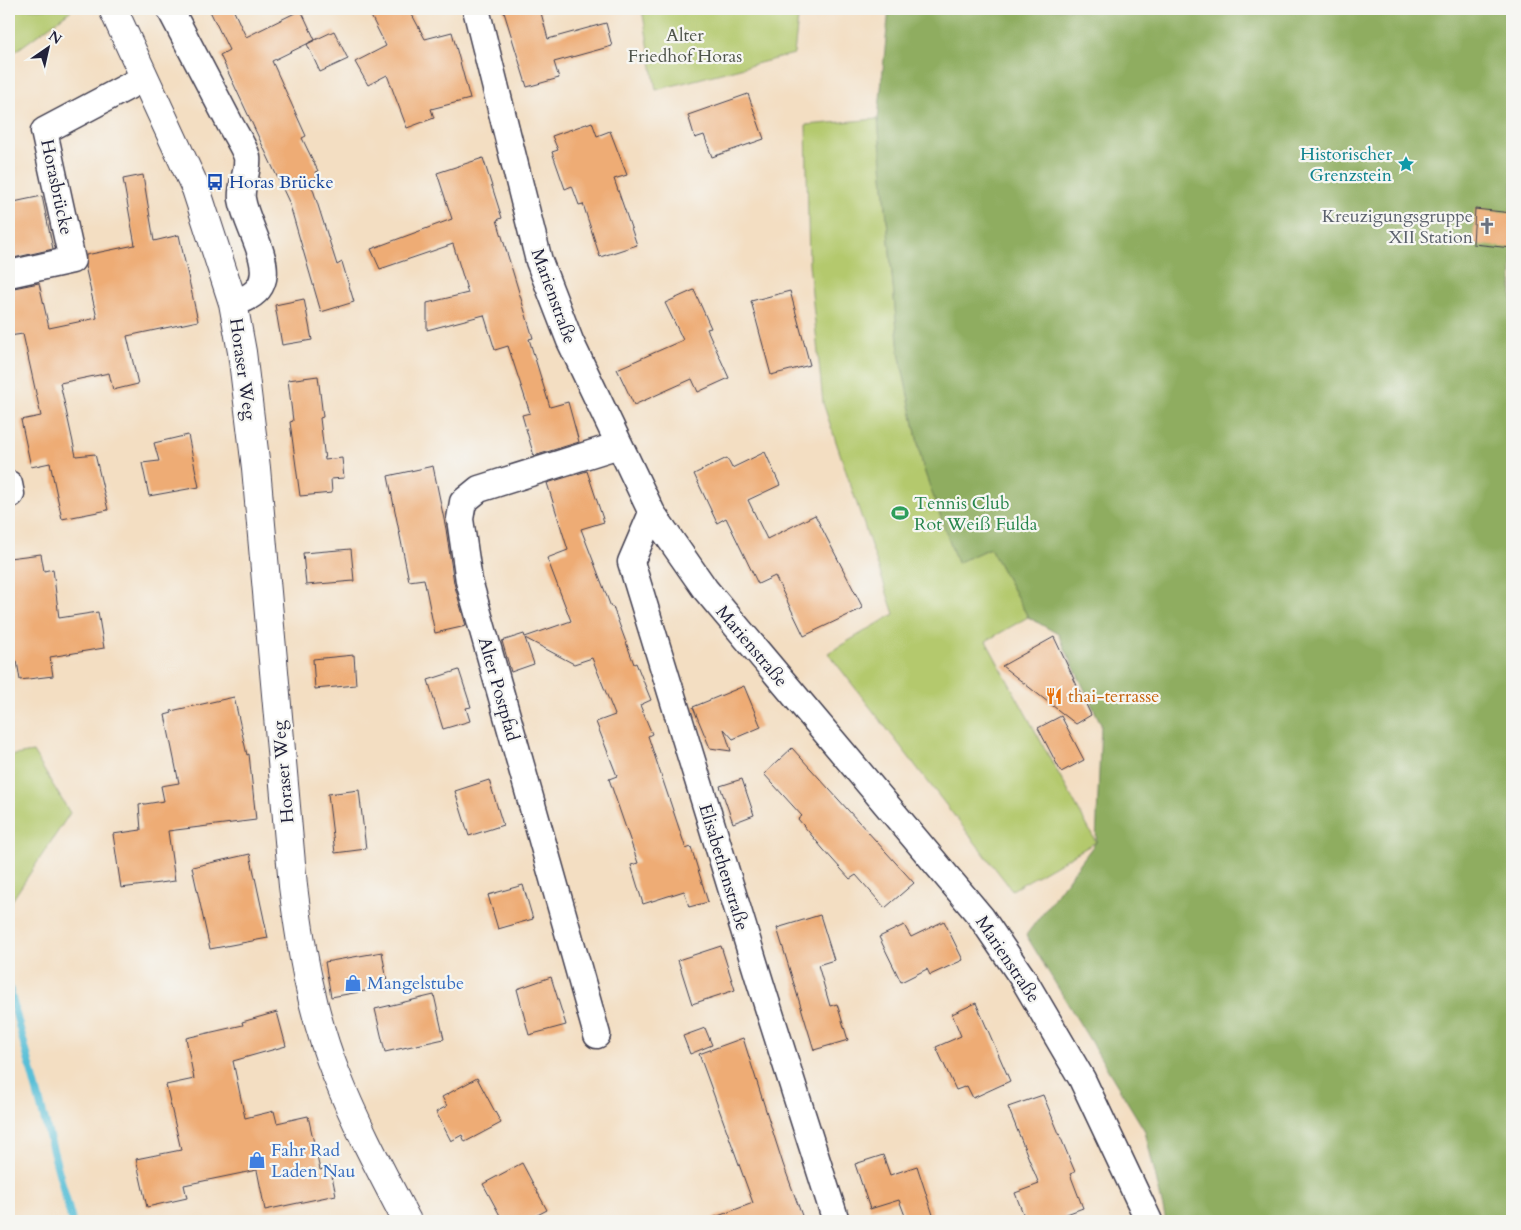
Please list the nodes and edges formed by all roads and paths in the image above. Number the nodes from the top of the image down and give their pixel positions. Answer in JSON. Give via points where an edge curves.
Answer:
{"nodes":[{"id":1,"x":113,"y":9,"type":"edge"},
{"id":2,"x":170,"y":9,"type":"edge"},
{"id":3,"x":476,"y":9,"type":"edge"},
{"id":4,"x":144,"y":78,"type":"junction"},
{"id":5,"x":9,"y":274,"type":"edge"},
{"id":6,"x":233,"y":303,"type":"junction"},
{"id":7,"x":619,"y":445,"type":"junction"},
{"id":8,"x":652,"y":513,"type":"junction"},
{"id":9,"x":597,"y":1035,"type":"dead end"},
{"id":10,"x":407,"y":1221,"type":"edge"},
{"id":11,"x":836,"y":1221,"type":"edge"},
{"id":12,"x":1149,"y":1221,"type":"edge"}],
"edges":[{"from":1,"to":4,"type":"main road","name":"Horaser Weg"},
{"from":2,"to":6,"type":"street","name":"Horaser Weg","via":[[247,158],[242,198],[264,265],[264,277],[249,299]]},
{"from":3,"to":7,"type":"street","name":"Marienstraße","via":[[539,261],[570,342]]},
{"from":4,"to":5,"type":"street","name":"Horasbrücke","via":[[44,131],[72,260]]},
{"from":4,"to":6,"type":"main road","name":"Horaser Weg","via":[[196,190]]},
{"from":6,"to":10,"type":"main road","name":"Horaser Weg","via":[[256,468],[301,947],[315,1010],[336,1073],[362,1133]]},
{"from":7,"to":8,"type":"street","name":"Marienstraße"},
{"from":7,"to":9,"type":"street","name":"Alter Postpfad","via":[[479,489],[463,502],[460,519],[469,581]]},
{"from":8,"to":11,"type":"street","name":"Elisabethenstraße","via":[[631,562]]},
{"from":8,"to":12,"type":"street","name":"Marienstraße","via":[[717,603],[981,917],[1024,980],[1082,1079]]}]}
